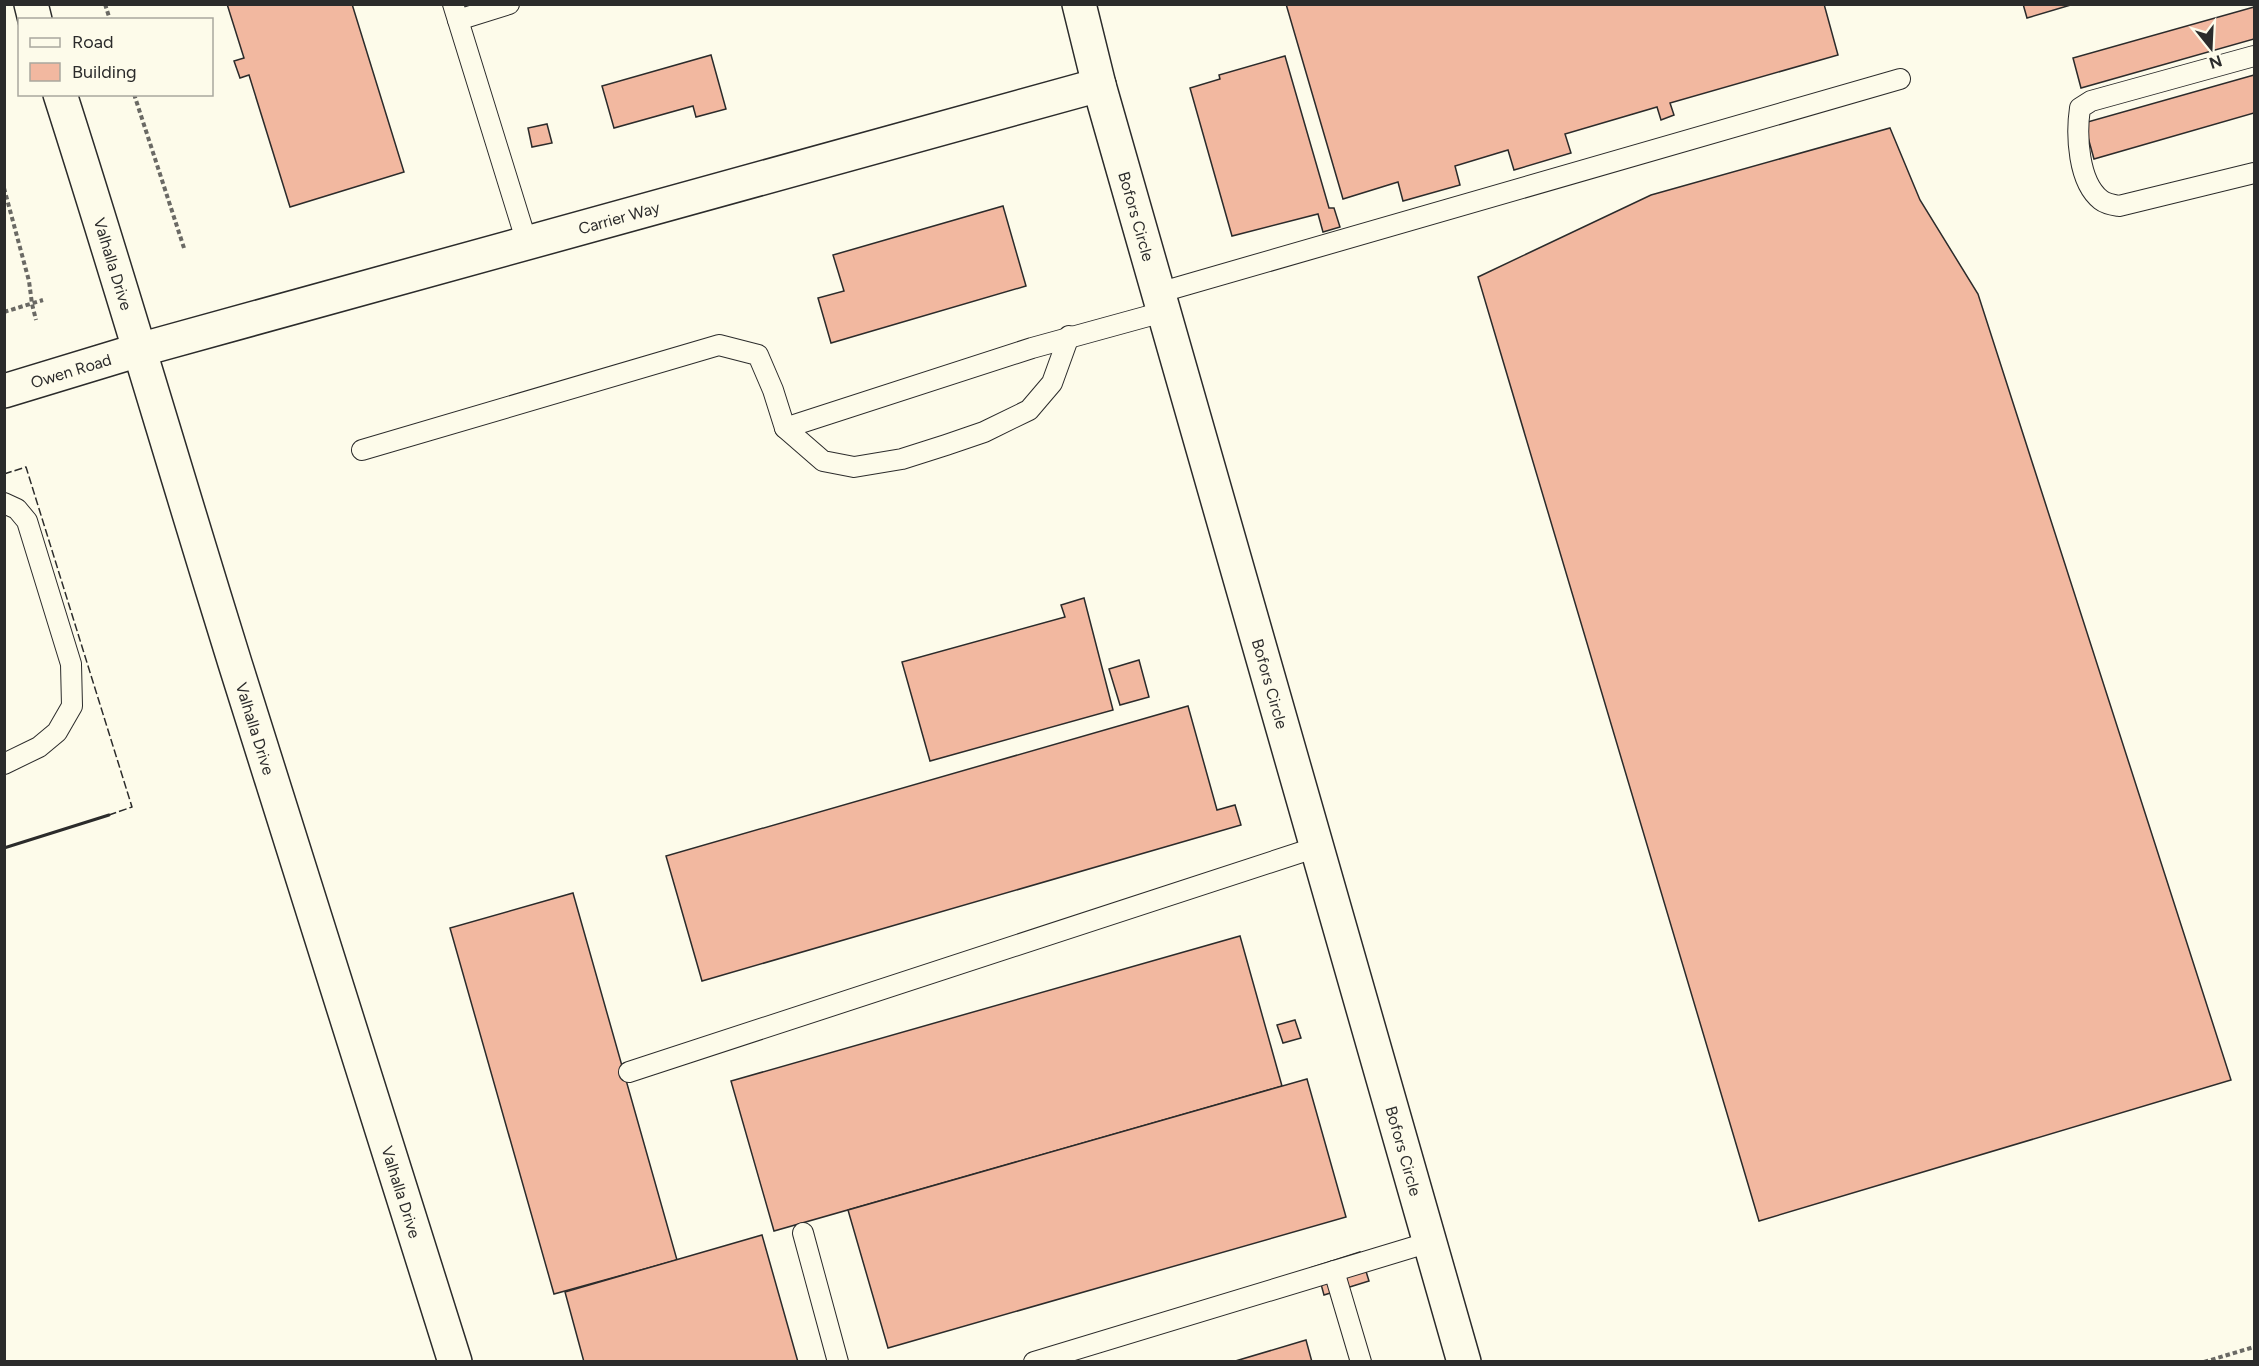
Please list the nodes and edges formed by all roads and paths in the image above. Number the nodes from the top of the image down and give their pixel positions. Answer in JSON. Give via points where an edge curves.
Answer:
{"nodes":[{"id":1,"x":509,"y":4,"type":"edge"},
{"id":2,"x":1079,"y":4,"type":"edge"},
{"id":3,"x":455,"y":12,"type":"edge"},
{"id":4,"x":2254,"y":56,"type":"edge"},
{"id":5,"x":1900,"y":79,"type":"dead end"},
{"id":6,"x":1099,"y":85,"type":"junction"},
{"id":7,"x":61,"y":96,"type":"edge"},
{"id":8,"x":135,"y":96,"type":"edge"},
{"id":9,"x":2254,"y":173,"type":"edge"},
{"id":10,"x":4,"y":188,"type":"edge"},
{"id":11,"x":527,"y":243,"type":"junction"},
{"id":12,"x":184,"y":248,"type":"dead end"},
{"id":13,"x":43,"y":300,"type":"dead end"},
{"id":14,"x":1161,"y":302,"type":"junction"},
{"id":15,"x":32,"y":304,"type":"junction"},
{"id":16,"x":4,"y":312,"type":"edge"},
{"id":17,"x":36,"y":320,"type":"dead end"},
{"id":18,"x":1069,"y":336,"type":"junction"},
{"id":19,"x":139,"y":350,"type":"junction"},
{"id":20,"x":4,"y":391,"type":"edge"},
{"id":21,"x":785,"y":428,"type":"junction"},
{"id":22,"x":362,"y":450,"type":"dead end"},
{"id":23,"x":4,"y":503,"type":"edge"},
{"id":24,"x":4,"y":764,"type":"edge"},
{"id":25,"x":1317,"y":847,"type":"junction"},
{"id":26,"x":629,"y":1072,"type":"dead end"},
{"id":27,"x":803,"y":1233,"type":"dead end"},
{"id":28,"x":1430,"y":1242,"type":"junction"},
{"id":29,"x":1334,"y":1271,"type":"junction"},
{"id":30,"x":2254,"y":1347,"type":"edge"},
{"id":31,"x":454,"y":1362,"type":"edge"},
{"id":32,"x":838,"y":1362,"type":"edge"},
{"id":33,"x":1034,"y":1362,"type":"edge"},
{"id":34,"x":1361,"y":1362,"type":"edge"},
{"id":35,"x":1464,"y":1362,"type":"edge"},
{"id":36,"x":2204,"y":1362,"type":"edge"}],
"edges":[{"from":1,"to":3,"type":"lane"},
{"from":2,"to":6,"type":"street","name":"Bofors Circle"},
{"from":3,"to":11,"type":"lane"},
{"from":4,"to":9,"type":"lane","via":[[2091,100],[2080,108],[2079,116],[2086,179],[2093,193],[2104,202],[2130,204]]},
{"from":5,"to":14,"type":"lane"},
{"from":6,"to":11,"type":"street","name":"Carrier Way"},
{"from":6,"to":14,"type":"street","name":"Bofors Circle"},
{"from":7,"to":19,"type":"street","name":"Valhalla Drive"},
{"from":8,"to":12,"type":"path"},
{"from":10,"to":15,"type":"path"},
{"from":11,"to":19,"type":"street","name":"Carrier Way"},
{"from":13,"to":15,"type":"path"},
{"from":14,"to":18,"type":"lane"},
{"from":14,"to":25,"type":"street","name":"Bofors Circle"},
{"from":15,"to":16,"type":"path"},
{"from":15,"to":17,"type":"path"},
{"from":18,"to":21,"type":"lane"},
{"from":18,"to":21,"type":"lane","via":[[1052,383],[1029,410],[984,432],[902,459],[854,467],[823,461]]},
{"from":19,"to":20,"type":"street","name":"Owen Road"},
{"from":19,"to":31,"type":"street","name":"Valhalla Drive"},
{"from":21,"to":22,"type":"lane","via":[[758,355],[719,345]]},
{"from":23,"to":24,"type":"lane","via":[[27,521],[71,664],[72,706],[57,732],[39,747]]},
{"from":25,"to":26,"type":"lane"},
{"from":25,"to":28,"type":"street","name":"Bofors Circle"},
{"from":27,"to":32,"type":"lane"},
{"from":28,"to":29,"type":"lane"},
{"from":28,"to":35,"type":"street","name":"Bofors Circle"},
{"from":29,"to":33,"type":"lane"},
{"from":29,"to":34,"type":"lane"},
{"from":30,"to":36,"type":"path"}]}
